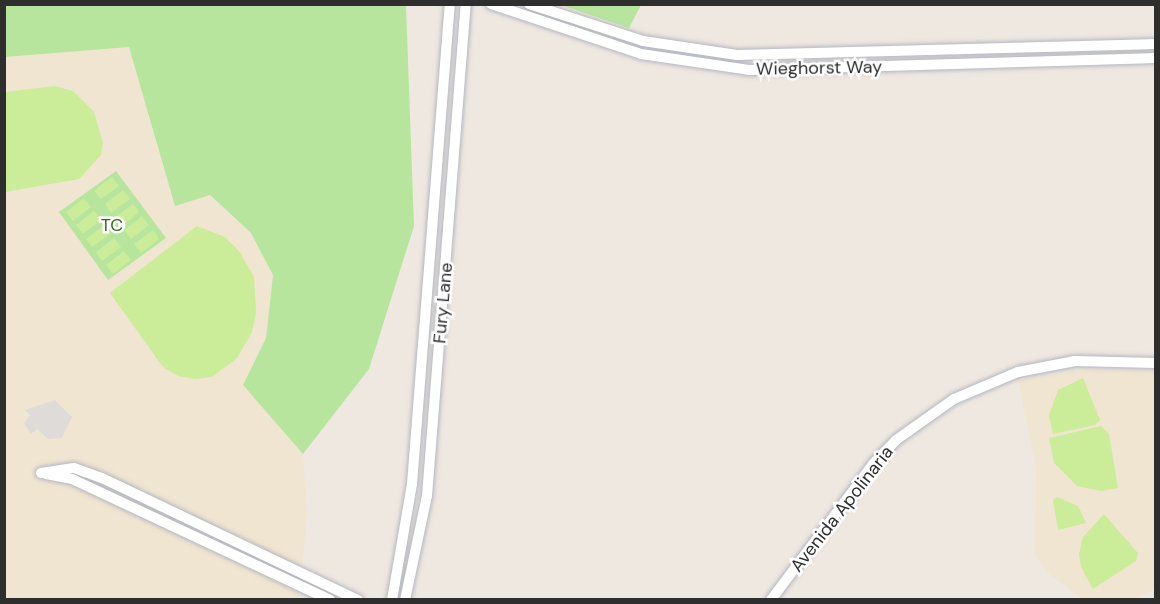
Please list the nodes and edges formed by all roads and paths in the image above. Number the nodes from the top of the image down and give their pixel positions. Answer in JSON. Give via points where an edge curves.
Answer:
{"nodes":[{"id":1,"x":450,"y":4,"type":"edge"},
{"id":2,"x":466,"y":4,"type":"edge"},
{"id":3,"x":491,"y":4,"type":"edge"},
{"id":4,"x":529,"y":4,"type":"edge"},
{"id":5,"x":1155,"y":44,"type":"edge"},
{"id":6,"x":1155,"y":58,"type":"edge"},
{"id":7,"x":1155,"y":363,"type":"edge"},
{"id":8,"x":129,"y":506,"type":"junction"},
{"id":9,"x":154,"y":506,"type":"junction"},
{"id":10,"x":330,"y":600,"type":"edge"},
{"id":11,"x":358,"y":600,"type":"edge"},
{"id":12,"x":392,"y":600,"type":"edge"},
{"id":13,"x":405,"y":600,"type":"edge"},
{"id":14,"x":771,"y":600,"type":"edge"}],
"edges":[{"from":1,"to":12,"type":"street","name":"Fury Lane","via":[[412,484]]},
{"from":2,"to":13,"type":"street","name":"Fury Lane","via":[[427,496]]},
{"from":3,"to":6,"type":"street","name":"Wieghorst Way","via":[[641,54],[749,70]]},
{"from":4,"to":5,"type":"street","name":"Wieghorst Way","via":[[643,41],[737,55]]},
{"from":7,"to":14,"type":"street","name":"Avenida Apolinaria","via":[[1075,361],[1018,372],[954,399],[896,440],[873,465]]},
{"from":8,"to":9,"type":"street"},
{"from":8,"to":9,"type":"street","via":[[72,479],[41,473],[64,468],[86,471]]},
{"from":8,"to":10,"type":"street"},
{"from":9,"to":11,"type":"street"}]}
